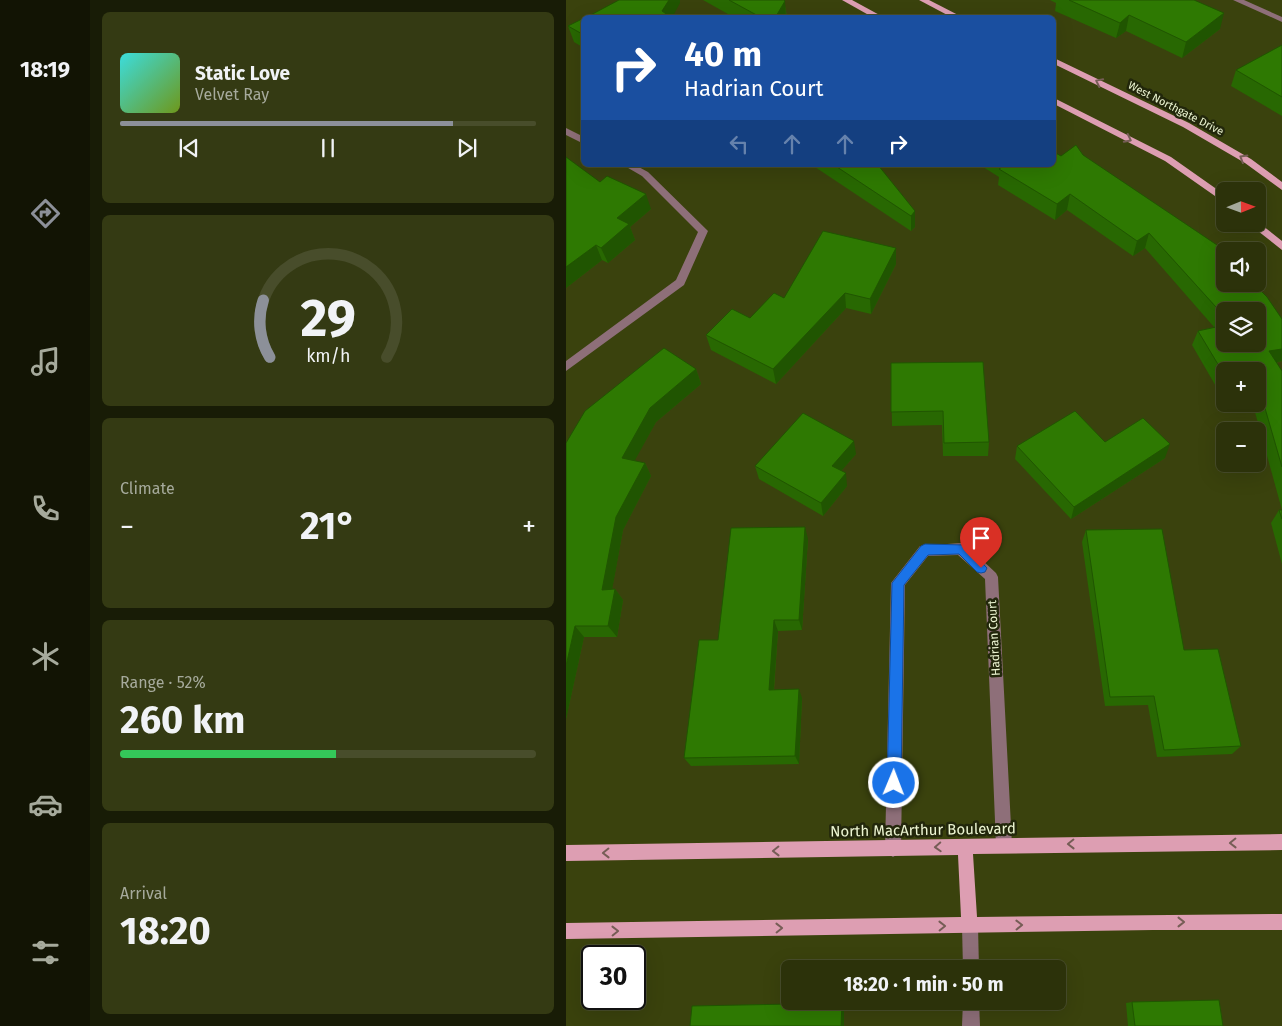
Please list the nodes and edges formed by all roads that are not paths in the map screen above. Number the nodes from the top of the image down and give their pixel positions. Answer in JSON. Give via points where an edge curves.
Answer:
{"nodes":[{"id":1,"x":846,"y":0,"type":"edge"},
{"id":2,"x":923,"y":0,"type":"edge"},
{"id":3,"x":1237,"y":0,"type":"edge"},
{"id":4,"x":876,"y":15,"type":"edge"},
{"id":5,"x":954,"y":15,"type":"edge"},
{"id":6,"x":1282,"y":20,"type":"edge"},
{"id":7,"x":1056,"y":62,"type":"edge"},
{"id":8,"x":1056,"y":102,"type":"edge"},
{"id":9,"x":566,"y":131,"type":"edge"},
{"id":10,"x":581,"y":139,"type":"edge"},
{"id":11,"x":632,"y":167,"type":"edge"},
{"id":12,"x":1282,"y":187,"type":"edge"},
{"id":13,"x":1216,"y":194,"type":"edge"},
{"id":14,"x":1264,"y":232,"type":"edge"},
{"id":15,"x":1282,"y":247,"type":"edge"},
{"id":16,"x":566,"y":367,"type":"edge"},
{"id":17,"x":1282,"y":842,"type":"edge"},
{"id":18,"x":1004,"y":845,"type":"junction"},
{"id":19,"x":965,"y":846,"type":"junction"},
{"id":20,"x":893,"y":849,"type":"junction"},
{"id":21,"x":566,"y":853,"type":"edge"},
{"id":22,"x":1282,"y":922,"type":"edge"},
{"id":23,"x":970,"y":926,"type":"junction"},
{"id":24,"x":566,"y":931,"type":"edge"},
{"id":25,"x":971,"y":960,"type":"edge"},
{"id":26,"x":971,"y":1010,"type":"edge"},
{"id":27,"x":971,"y":1026,"type":"edge"}],
"edges":[{"from":1,"to":4,"type":"main road"},
{"from":2,"to":5,"type":"main road"},
{"from":3,"to":6,"type":"street"},
{"from":12,"to":7,"type":"main road","name":"West Northgate Drive","one_way":true,"via":[[1248,161],[1186,125]]},
{"from":8,"to":13,"type":"main road","one_way":true,"via":[[1168,159]]},
{"from":9,"to":10,"type":"street"},
{"from":11,"to":16,"type":"street","via":[[645,174],[703,231],[680,282]]},
{"from":14,"to":15,"type":"main road"},
{"from":17,"to":18,"type":"main road","name":"North MacArthur Boulevard","one_way":true},
{"from":18,"to":19,"type":"main road","name":"North MacArthur Boulevard"},
{"from":18,"to":20,"type":"street","name":"Hadrian Court","via":[[991,577],[961,549],[925,550],[898,583]]},
{"from":19,"to":20,"type":"main road","name":"North MacArthur Boulevard","one_way":true},
{"from":19,"to":23,"type":"main road"},
{"from":20,"to":21,"type":"main road","name":"North MacArthur Boulevard","one_way":true},
{"from":23,"to":22,"type":"main road","one_way":true},
{"from":24,"to":23,"type":"main road","one_way":true},
{"from":23,"to":25,"type":"street"},
{"from":26,"to":27,"type":"street"}]}
